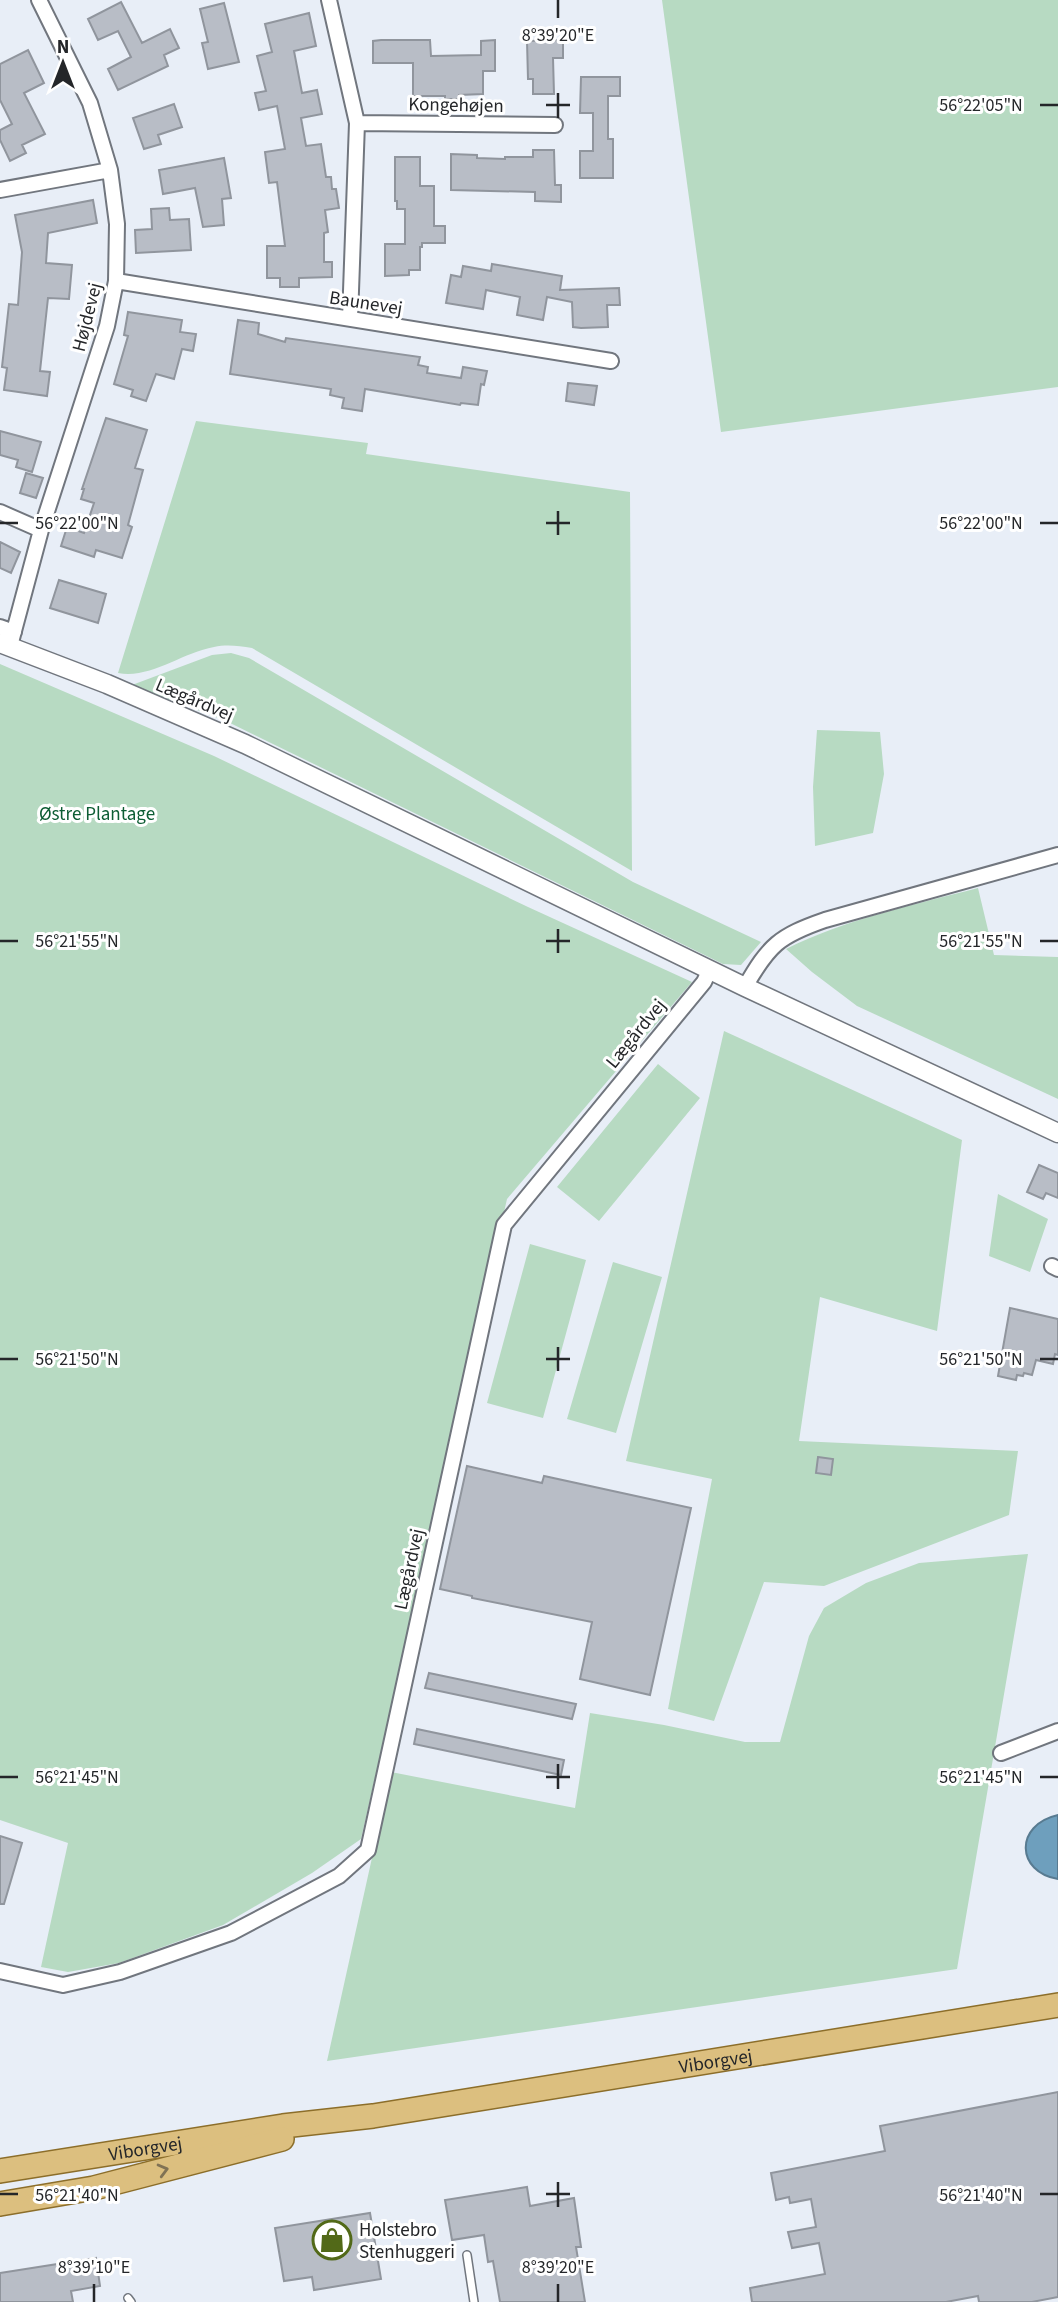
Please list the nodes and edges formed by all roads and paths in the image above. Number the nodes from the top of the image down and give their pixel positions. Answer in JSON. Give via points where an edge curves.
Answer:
{"nodes":[{"id":1,"x":39,"y":0,"type":"edge"},
{"id":2,"x":329,"y":0,"type":"edge"},
{"id":3,"x":357,"y":123,"type":"junction"},
{"id":4,"x":555,"y":125,"type":"dead end"},
{"id":5,"x":110,"y":170,"type":"junction"},
{"id":6,"x":0,"y":190,"type":"edge"},
{"id":7,"x":116,"y":281,"type":"junction"},
{"id":8,"x":350,"y":319,"type":"junction"},
{"id":9,"x":611,"y":360,"type":"dead end"},
{"id":10,"x":0,"y":512,"type":"edge"},
{"id":11,"x":41,"y":530,"type":"junction"},
{"id":12,"x":0,"y":627,"type":"edge"},
{"id":13,"x":8,"y":640,"type":"edge"},
{"id":14,"x":1058,"y":855,"type":"edge"},
{"id":15,"x":710,"y":970,"type":"junction"},
{"id":16,"x":745,"y":987,"type":"junction"},
{"id":17,"x":1058,"y":1133,"type":"edge"},
{"id":18,"x":1058,"y":1731,"type":"edge"},
{"id":19,"x":1001,"y":1754,"type":"dead end"},
{"id":20,"x":0,"y":1971,"type":"edge"},
{"id":21,"x":1058,"y":2005,"type":"edge"},
{"id":22,"x":373,"y":2116,"type":"junction"},
{"id":23,"x":95,"y":2156,"type":"junction"},
{"id":24,"x":0,"y":2171,"type":"edge"},
{"id":25,"x":0,"y":2188,"type":"edge"},
{"id":26,"x":0,"y":2204,"type":"edge"},
{"id":27,"x":467,"y":2255,"type":"dead end"},
{"id":28,"x":474,"y":2302,"type":"edge"}],
"edges":[{"from":1,"to":5,"type":"street","name":"Højdevej","via":[[89,103]]},
{"from":2,"to":3,"type":"street"},
{"from":3,"to":4,"type":"street","name":"Kongehøjen"},
{"from":3,"to":8,"type":"street"},
{"from":5,"to":6,"type":"street"},
{"from":5,"to":7,"type":"street","name":"Højdevej","via":[[117,224]]},
{"from":7,"to":8,"type":"street","name":"Baunevej"},
{"from":7,"to":11,"type":"street","name":"Højdevej","via":[[107,326]]},
{"from":8,"to":9,"type":"street","name":"Baunevej"},
{"from":10,"to":11,"type":"street"},
{"from":11,"to":13,"type":"street","name":"Højdevej"},
{"from":12,"to":13,"type":"street"},
{"from":13,"to":15,"type":"street","name":"Lægårdvej","via":[[245,744]]},
{"from":14,"to":16,"type":"street","via":[[799,929],[762,957]]},
{"from":15,"to":16,"type":"street","name":"Lægårdvej"},
{"from":15,"to":20,"type":"street","name":"Lægårdvej","via":[[504,1225],[368,1850],[339,1876],[231,1933],[120,1972],[63,1984]]},
{"from":16,"to":17,"type":"street","name":"Lægårdvej"},
{"from":18,"to":19,"type":"street"},
{"from":21,"to":22,"type":"main road","name":"Viborgvej"},
{"from":22,"to":23,"type":"main road","name":"Viborgvej"},
{"from":26,"to":22,"type":"main road","name":"Viborgvej","one_way":true,"via":[[94,2188]]},
{"from":23,"to":24,"type":"main road","name":"Viborgvej"},
{"from":23,"to":25,"type":"main road"},
{"from":27,"to":28,"type":"lane"}]}
